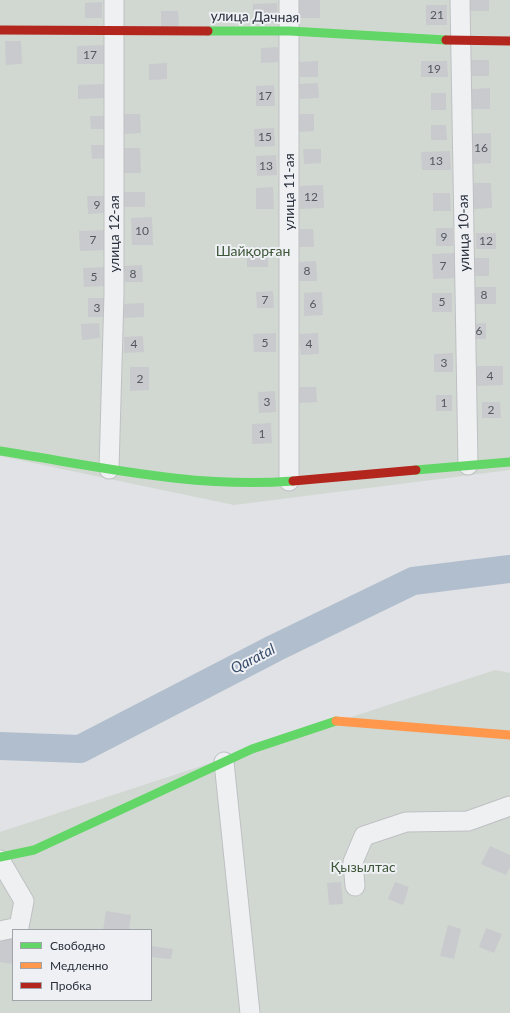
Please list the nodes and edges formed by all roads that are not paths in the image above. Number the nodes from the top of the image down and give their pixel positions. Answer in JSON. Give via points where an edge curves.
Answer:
{"nodes":[{"id":1,"x":114,"y":0,"type":"edge"},
{"id":2,"x":289,"y":0,"type":"edge"},
{"id":3,"x":460,"y":0,"type":"edge"},
{"id":4,"x":0,"y":30,"type":"edge"},
{"id":5,"x":115,"y":30,"type":"junction"},
{"id":6,"x":290,"y":31,"type":"junction"},
{"id":7,"x":460,"y":41,"type":"junction"},
{"id":8,"x":510,"y":41,"type":"edge"},
{"id":9,"x":0,"y":451,"type":"edge"},
{"id":10,"x":510,"y":462,"type":"edge"},
{"id":11,"x":468,"y":465,"type":"junction"},
{"id":12,"x":109,"y":469,"type":"junction"},
{"id":13,"x":289,"y":481,"type":"junction"},
{"id":14,"x":510,"y":735,"type":"edge"},
{"id":15,"x":224,"y":762,"type":"junction"},
{"id":16,"x":510,"y":806,"type":"edge"},
{"id":17,"x":0,"y":858,"type":"edge"},
{"id":18,"x":355,"y":886,"type":"dead end"},
{"id":19,"x":0,"y":931,"type":"edge"},
{"id":20,"x":250,"y":1013,"type":"edge"}],
"edges":[{"from":1,"to":5,"type":"street","name":"улица 12-ая"},
{"from":2,"to":6,"type":"street","name":"улица 11-ая"},
{"from":3,"to":7,"type":"street","name":"улица 10-ая"},
{"from":4,"to":5,"type":"street","name":"улица Дачная"},
{"from":5,"to":6,"type":"street","name":"улица Дачная"},
{"from":5,"to":12,"type":"street","name":"улица 12-ая","via":[[114,294]]},
{"from":6,"to":7,"type":"street","name":"улица Дачная"},
{"from":6,"to":13,"type":"street","name":"улица 11-ая"},
{"from":7,"to":8,"type":"street","name":"улица Дачная"},
{"from":7,"to":11,"type":"street","name":"улица 10-ая"},
{"from":9,"to":12,"type":"street"},
{"from":10,"to":11,"type":"street"},
{"from":11,"to":13,"type":"street"},
{"from":12,"to":13,"type":"street","via":[[194,481]]},
{"from":14,"to":15,"type":"street","via":[[335,721],[252,749]]},
{"from":15,"to":17,"type":"street","via":[[34,850]]},
{"from":15,"to":20,"type":"street"},
{"from":16,"to":18,"type":"street","via":[[468,821],[406,822],[364,836],[353,862]]},
{"from":17,"to":19,"type":"street","via":[[24,901],[20,927]]}]}
